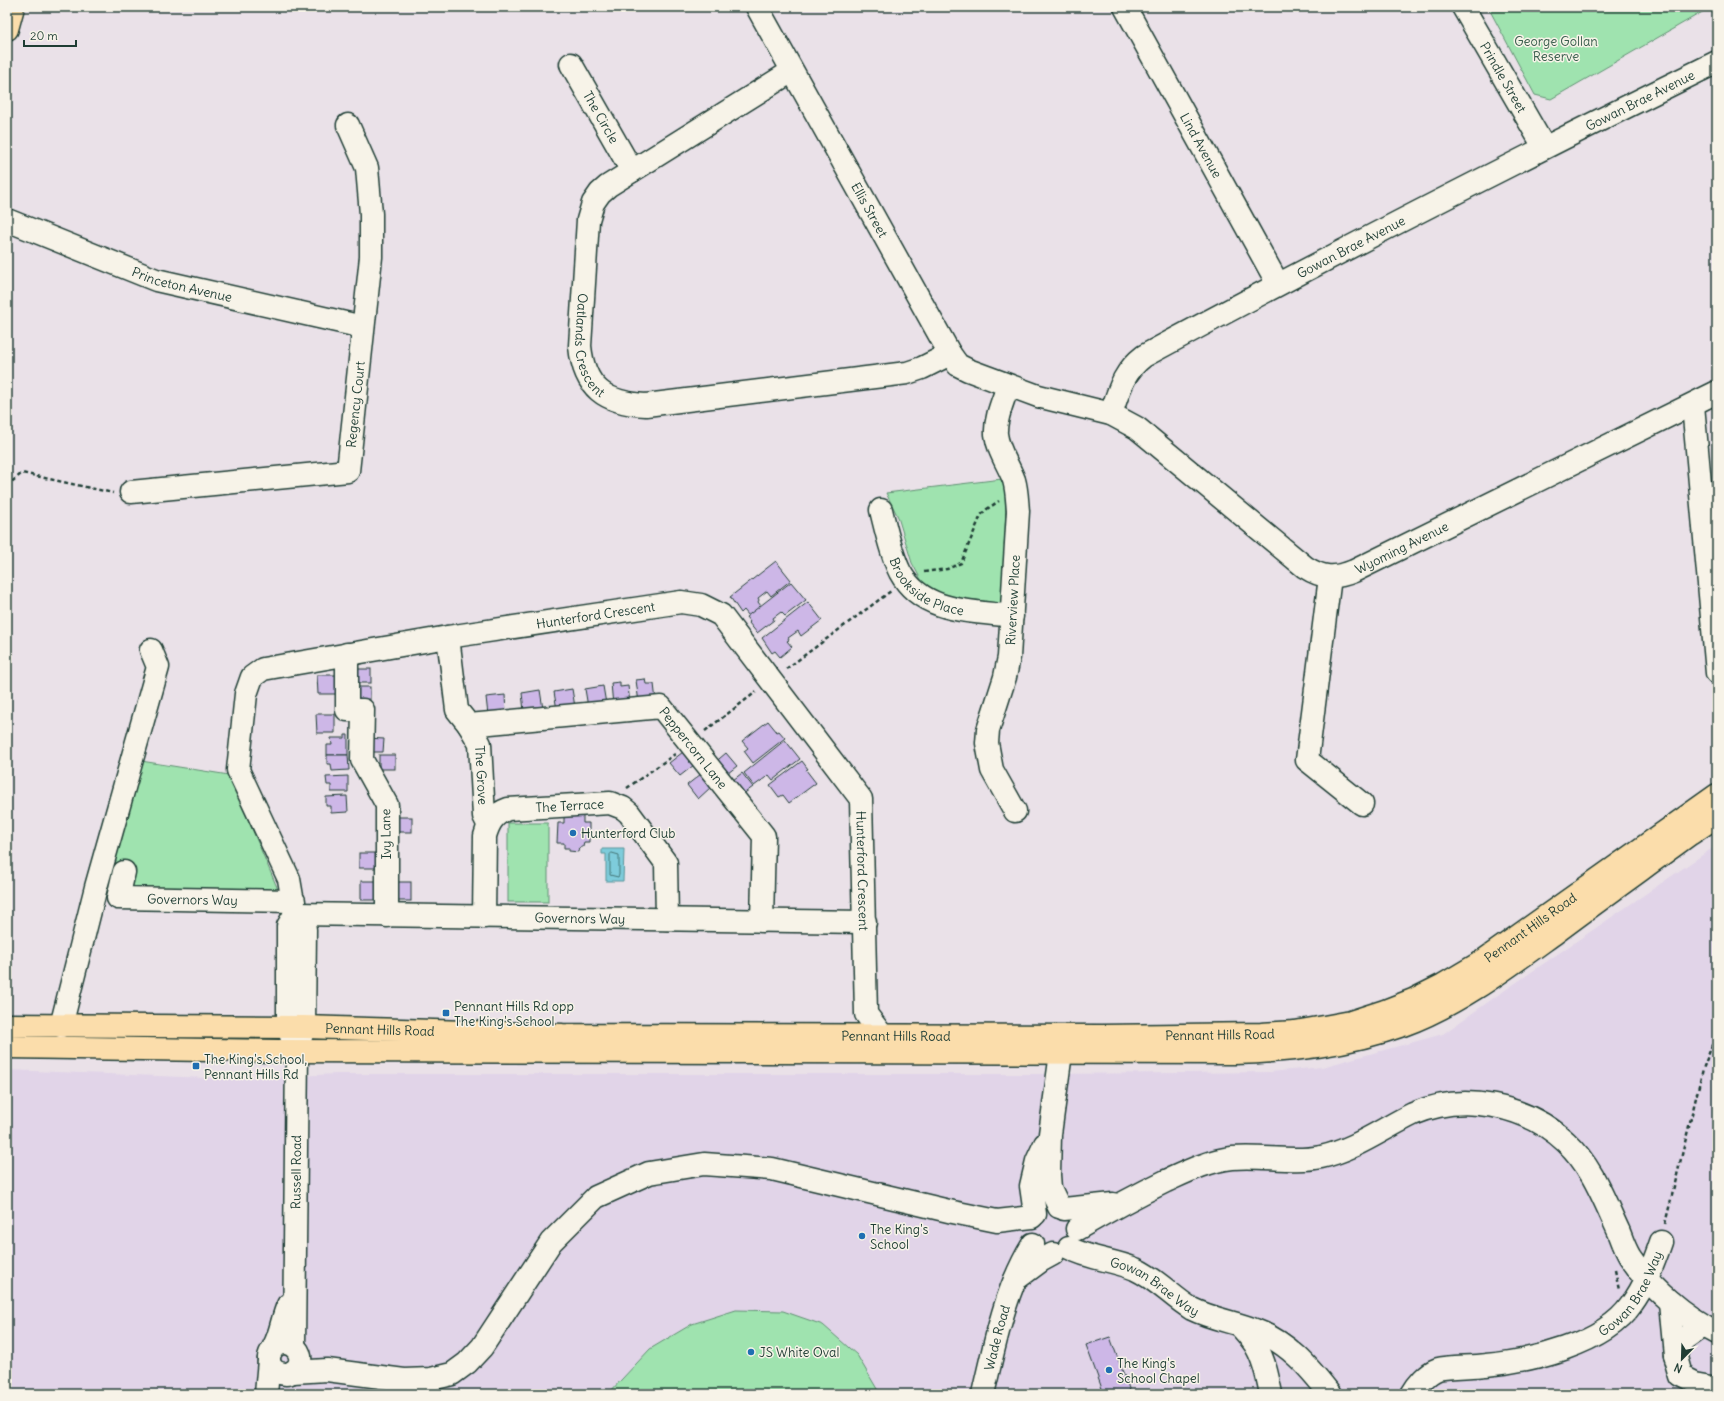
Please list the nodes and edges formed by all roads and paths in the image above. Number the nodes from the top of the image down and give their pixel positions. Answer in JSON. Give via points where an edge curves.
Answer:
{"nodes":[{"id":1,"x":14,"y":7,"type":"edge"},
{"id":2,"x":758,"y":7,"type":"edge"},
{"id":3,"x":1125,"y":7,"type":"edge"},
{"id":4,"x":1463,"y":7,"type":"edge"},
{"id":5,"x":7,"y":29,"type":"edge"},
{"id":6,"x":1717,"y":62,"type":"edge"},
{"id":7,"x":571,"y":64,"type":"dead end"},
{"id":8,"x":792,"y":71,"type":"junction"},
{"id":9,"x":348,"y":125,"type":"dead end"},
{"id":10,"x":1544,"y":147,"type":"junction"},
{"id":11,"x":632,"y":170,"type":"junction"},
{"id":12,"x":7,"y":220,"type":"edge"},
{"id":13,"x":1278,"y":284,"type":"junction"},
{"id":14,"x":363,"y":327,"type":"junction"},
{"id":15,"x":950,"y":354,"type":"junction"},
{"id":16,"x":1008,"y":386,"type":"junction"},
{"id":17,"x":1717,"y":392,"type":"edge"},
{"id":18,"x":1693,"y":405,"type":"junction"},
{"id":19,"x":1112,"y":414,"type":"junction"},
{"id":20,"x":7,"y":486,"type":"edge"},
{"id":21,"x":131,"y":492,"type":"joint"},
{"id":22,"x":1000,"y":500,"type":"dead end"},
{"id":23,"x":881,"y":510,"type":"dead end"},
{"id":24,"x":1330,"y":577,"type":"junction"},
{"id":25,"x":906,"y":580,"type":"junction"},
{"id":26,"x":1012,"y":616,"type":"junction"},
{"id":27,"x":448,"y":637,"type":"junction"},
{"id":28,"x":152,"y":650,"type":"dead end"},
{"id":29,"x":347,"y":654,"type":"junction"},
{"id":30,"x":1717,"y":673,"type":"edge"},
{"id":31,"x":469,"y":725,"type":"junction"},
{"id":32,"x":1717,"y":795,"type":"edge"},
{"id":33,"x":1362,"y":804,"type":"dead end"},
{"id":34,"x":1015,"y":811,"type":"dead end"},
{"id":35,"x":1717,"y":816,"type":"edge"},
{"id":36,"x":488,"y":824,"type":"junction"},
{"id":37,"x":124,"y":872,"type":"dead end"},
{"id":38,"x":294,"y":908,"type":"junction"},
{"id":39,"x":387,"y":916,"type":"junction"},
{"id":40,"x":484,"y":917,"type":"junction"},
{"id":41,"x":667,"y":919,"type":"junction"},
{"id":42,"x":762,"y":921,"type":"junction"},
{"id":43,"x":865,"y":922,"type":"junction"},
{"id":44,"x":7,"y":1026,"type":"edge"},
{"id":45,"x":61,"y":1026,"type":"junction"},
{"id":46,"x":296,"y":1027,"type":"junction"},
{"id":47,"x":1717,"y":1032,"type":"edge"},
{"id":48,"x":882,"y":1035,"type":"junction"},
{"id":49,"x":7,"y":1047,"type":"edge"},
{"id":50,"x":297,"y":1050,"type":"junction"},
{"id":51,"x":1061,"y":1052,"type":"junction"},
{"id":52,"x":1050,"y":1134,"type":"junction"},
{"id":53,"x":1120,"y":1204,"type":"junction"},
{"id":54,"x":1061,"y":1208,"type":"junction"},
{"id":55,"x":1034,"y":1215,"type":"junction"},
{"id":56,"x":997,"y":1221,"type":"junction"},
{"id":57,"x":1661,"y":1242,"type":"joint"},
{"id":58,"x":1032,"y":1243,"type":"junction"},
{"id":59,"x":1066,"y":1244,"type":"junction"},
{"id":60,"x":1615,"y":1269,"type":"dead end"},
{"id":61,"x":1648,"y":1279,"type":"junction"},
{"id":62,"x":1013,"y":1282,"type":"junction"},
{"id":63,"x":1619,"y":1290,"type":"dead end"},
{"id":64,"x":1670,"y":1302,"type":"junction"},
{"id":65,"x":1240,"y":1326,"type":"junction"},
{"id":66,"x":1710,"y":1330,"type":"edge"},
{"id":67,"x":1675,"y":1354,"type":"junction"},
{"id":68,"x":285,"y":1359,"type":"junction"},
{"id":69,"x":1717,"y":1386,"type":"edge"},
{"id":70,"x":266,"y":1394,"type":"edge"},
{"id":71,"x":269,"y":1394,"type":"edge"},
{"id":72,"x":983,"y":1394,"type":"edge"},
{"id":73,"x":1271,"y":1394,"type":"edge"},
{"id":74,"x":1330,"y":1394,"type":"edge"},
{"id":75,"x":1412,"y":1394,"type":"edge"}],
"edges":[{"from":1,"to":5,"type":"main road"},
{"from":2,"to":8,"type":"street","name":"Ellis Street"},
{"from":3,"to":13,"type":"street","name":"Lind Avenue"},
{"from":4,"to":10,"type":"street","name":"Prindle Street"},
{"from":6,"to":10,"type":"street","name":"Gowan Brae Avenue"},
{"from":7,"to":11,"type":"street","name":"The Circle"},
{"from":8,"to":11,"type":"street","name":"Oatlands Crescent"},
{"from":8,"to":15,"type":"street","name":"Ellis Street"},
{"from":9,"to":14,"type":"street","name":"Regency Court","via":[[367,168],[371,214],[371,257]]},
{"from":10,"to":13,"type":"street","name":"Gowan Brae Avenue"},
{"from":11,"to":15,"type":"street","name":"Oatlands Crescent","via":[[600,193],[593,203],[588,220],[580,346],[587,377],[596,388],[608,396],[620,402],[646,405],[883,376],[915,371]]},
{"from":12,"to":14,"type":"street","name":"Princeton Avenue","via":[[156,280]]},
{"from":13,"to":19,"type":"street","name":"Gowan Brae Avenue","via":[[1144,356],[1126,374]]},
{"from":14,"to":21,"type":"street","name":"Regency Court","via":[[348,471]]},
{"from":15,"to":16,"type":"street","name":"Ellis Street","via":[[962,368]]},
{"from":16,"to":19,"type":"street","via":[[1066,404]]},
{"from":16,"to":26,"type":"street","name":"Riverview Place","via":[[996,421],[996,433],[1015,482],[1017,496]]},
{"from":17,"to":18,"type":"street","name":"Wyoming Avenue"},
{"from":18,"to":24,"type":"street","name":"Wyoming Avenue","via":[[1354,571]]},
{"from":18,"to":30,"type":"street"},
{"from":19,"to":24,"type":"street","name":"Wyoming Avenue","via":[[1148,437],[1305,567]]},
{"from":20,"to":21,"type":"path","via":[[22,473],[109,494]]},
{"from":22,"to":25,"type":"path","via":[[981,515],[961,563],[947,569],[919,573]]},
{"from":23,"to":25,"type":"street","name":"Brookside Place","via":[[900,571]]},
{"from":24,"to":33,"type":"street","via":[[1307,760]]},
{"from":25,"to":26,"type":"street","name":"Brookside Place","via":[[927,600],[949,608]]},
{"from":26,"to":34,"type":"street","name":"Riverview Place","via":[[1008,666],[990,722],[987,743],[992,770]]},
{"from":27,"to":29,"type":"street","name":"Hunterford Crescent"},
{"from":27,"to":31,"type":"street","name":"The Grove","via":[[457,710]]},
{"from":27,"to":43,"type":"street","name":"Hunterford Crescent","via":[[681,602],[701,605],[721,615],[861,799]]},
{"from":28,"to":45,"type":"street","via":[[158,667],[96,887]]},
{"from":29,"to":38,"type":"street","name":"Hunterford Crescent","via":[[263,668],[252,677],[246,694],[238,770],[289,878]]},
{"from":29,"to":39,"type":"street","name":"Ivy Lane","via":[[347,710],[363,710],[362,760],[387,805]]},
{"from":31,"to":36,"type":"street","name":"The Grove","via":[[480,744],[484,816]]},
{"from":31,"to":42,"type":"street","name":"Peppercorn Lane","via":[[661,707],[764,836]]},
{"from":32,"to":48,"type":"main road","name":"Pennant Hills Road","via":[[1455,978],[1413,1000],[1351,1022],[1295,1032],[1261,1034]]},
{"from":35,"to":51,"type":"main road","name":"Pennant Hills Road","via":[[1513,963],[1434,1012],[1404,1024],[1325,1046],[1279,1052]]},
{"from":36,"to":40,"type":"street","via":[[484,847]]},
{"from":36,"to":41,"type":"street","name":"The Terrace","via":[[494,816],[508,809],[610,803],[623,808],[666,863]]},
{"from":37,"to":38,"type":"street","name":"Governors Way","via":[[118,898]]},
{"from":38,"to":39,"type":"street","name":"Governors Way"},
{"from":38,"to":46,"type":"street","via":[[288,926]]},
{"from":39,"to":40,"type":"street","name":"Governors Way"},
{"from":40,"to":41,"type":"street","name":"Governors Way"},
{"from":41,"to":42,"type":"street","name":"Governors Way"},
{"from":42,"to":43,"type":"street","name":"Governors Way"},
{"from":43,"to":48,"type":"street","name":"Hunterford Crescent","via":[[866,1014]]},
{"from":44,"to":45,"type":"main road","name":"Pennant Hills Road"},
{"from":45,"to":46,"type":"main road","name":"Pennant Hills Road"},
{"from":46,"to":48,"type":"main road","name":"Pennant Hills Road","via":[[563,1035]]},
{"from":46,"to":50,"type":"street"},
{"from":47,"to":57,"type":"path","name":"Gowan Brae Way","via":[[1703,1069]]},
{"from":49,"to":50,"type":"main road","name":"Pennant Hills Road"},
{"from":50,"to":51,"type":"main road","name":"Pennant Hills Road"},
{"from":50,"to":68,"type":"street","name":"Russell Road","via":[[294,1293],[284,1315]]},
{"from":51,"to":52,"type":"street"},
{"from":52,"to":54,"type":"street","via":[[1050,1188]]},
{"from":52,"to":55,"type":"street","via":[[1037,1161],[1031,1186]]},
{"from":53,"to":54,"type":"street"},
{"from":53,"to":59,"type":"street"},
{"from":53,"to":61,"type":"street","via":[[1191,1169],[1212,1162],[1243,1158],[1302,1160],[1322,1156],[1362,1142],[1415,1114],[1448,1104],[1493,1105],[1523,1114],[1546,1126],[1566,1141],[1596,1181],[1630,1256]]},
{"from":54,"to":55,"type":"street","via":[[1046,1207]]},
{"from":54,"to":59,"type":"street","via":[[1073,1218]]},
{"from":55,"to":56,"type":"street"},
{"from":55,"to":58,"type":"street","via":[[1028,1229]]},
{"from":56,"to":58,"type":"street"},
{"from":56,"to":68,"type":"street","via":[[772,1169],[704,1164],[649,1173],[596,1197],[551,1242],[482,1348],[452,1374],[431,1379],[404,1380],[327,1370],[307,1360]]},
{"from":57,"to":61,"type":"street","name":"Gowan Brae Way"},
{"from":58,"to":59,"type":"street","via":[[1042,1252]]},
{"from":58,"to":62,"type":"street","name":"Wade Road"},
{"from":59,"to":62,"type":"street"},
{"from":59,"to":65,"type":"street","name":"Gowan Brae Way","via":[[1083,1255],[1134,1269],[1151,1277],[1194,1309]]},
{"from":60,"to":63,"type":"path"},
{"from":61,"to":64,"type":"street"},
{"from":61,"to":75,"type":"street","name":"Gowan Brae Way","via":[[1631,1306],[1614,1324],[1587,1340],[1536,1357],[1488,1365],[1437,1369],[1418,1384]]},
{"from":62,"to":72,"type":"street","name":"Wade Road","via":[[1006,1300]]},
{"from":64,"to":66,"type":"street"},
{"from":64,"to":67,"type":"street"},
{"from":65,"to":73,"type":"street","via":[[1262,1358]]},
{"from":65,"to":74,"type":"street","name":"Gowan Brae Way","via":[[1274,1338],[1290,1349],[1303,1360]]},
{"from":66,"to":67,"type":"street","via":[[1685,1339]]},
{"from":67,"to":69,"type":"street","via":[[1682,1375],[1695,1382]]},
{"from":68,"to":70,"type":"street"},
{"from":68,"to":71,"type":"street"}]}
